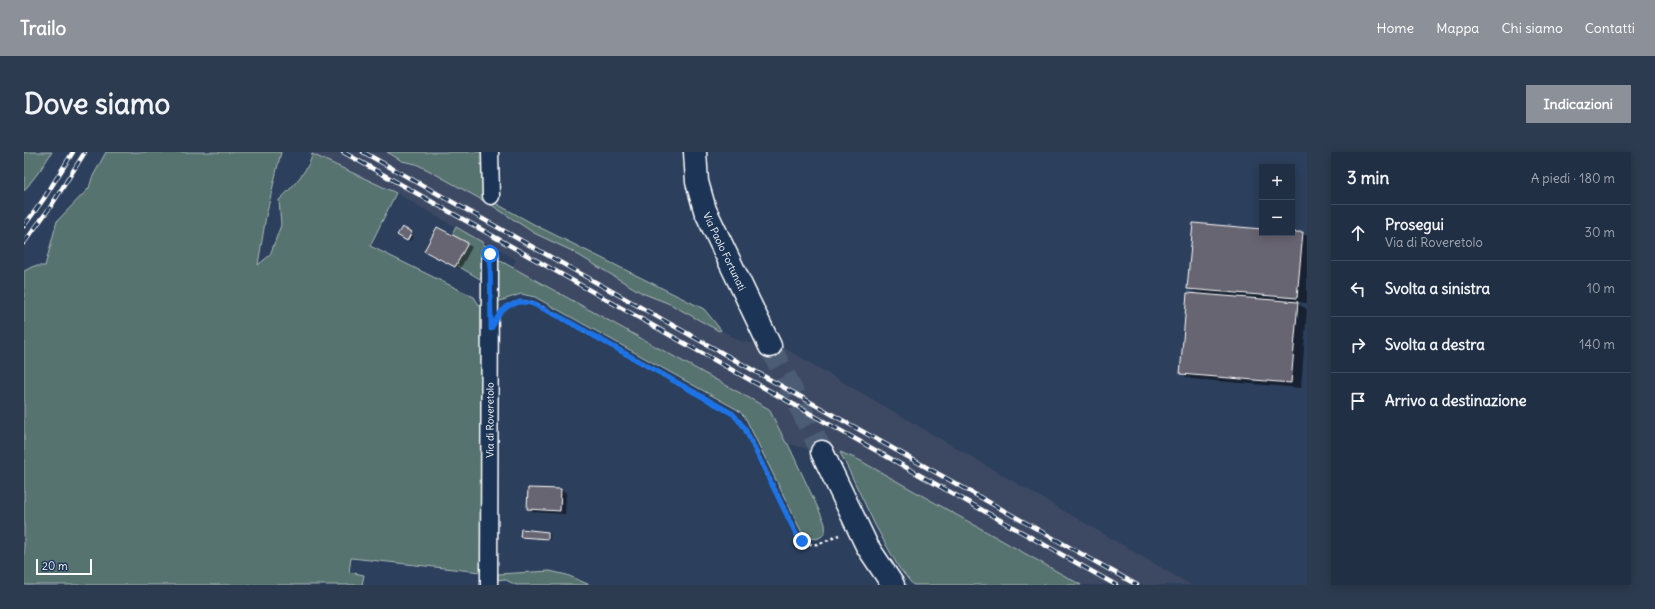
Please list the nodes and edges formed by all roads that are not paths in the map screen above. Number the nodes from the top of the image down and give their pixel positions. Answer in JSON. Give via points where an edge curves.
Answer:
{"nodes":[{"id":1,"x":490,"y":152,"type":"edge"},
{"id":2,"x":695,"y":152,"type":"edge"},
{"id":3,"x":492,"y":196,"type":"dead end"},
{"id":4,"x":490,"y":254,"type":"dead end"},
{"id":5,"x":770,"y":346,"type":"tunnel mouth"},
{"id":6,"x":822,"y":452,"type":"tunnel mouth"},
{"id":7,"x":489,"y":585,"type":"edge"},
{"id":8,"x":893,"y":585,"type":"edge"}],
"edges":[{"from":1,"to":3,"type":"street"},
{"from":2,"to":5,"type":"street","name":"Via Paolo Fortunati","via":[[697,182],[705,210]]},
{"from":4,"to":7,"type":"street","name":"Via di Roveretolo"},
{"from":6,"to":8,"type":"street","via":[[867,546]]}]}
